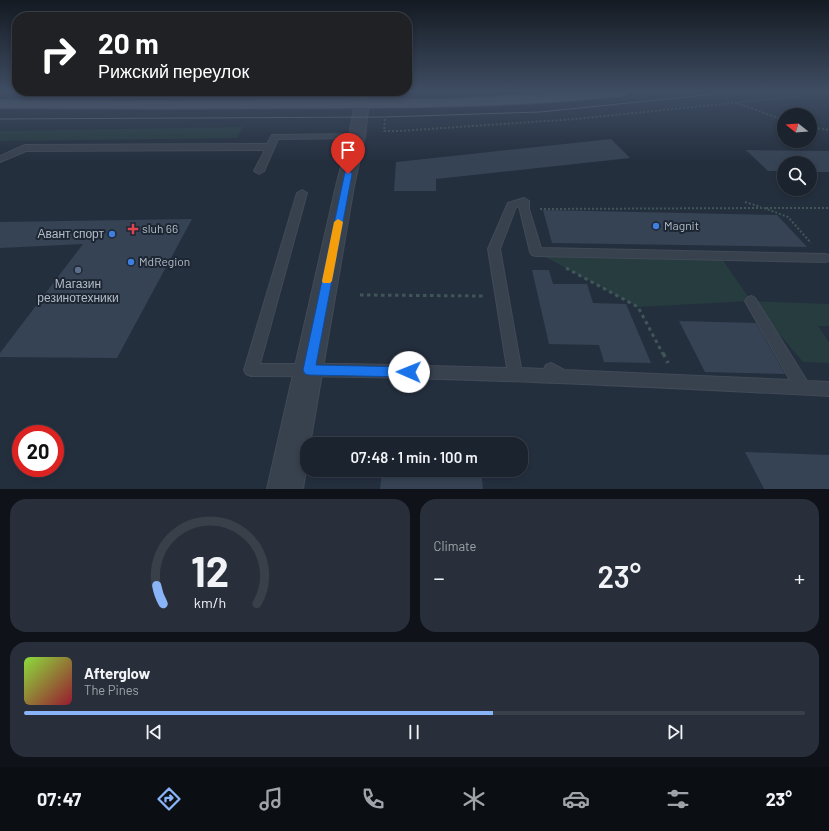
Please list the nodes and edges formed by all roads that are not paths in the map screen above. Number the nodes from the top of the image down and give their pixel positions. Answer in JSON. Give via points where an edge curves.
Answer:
{"nodes":[{"id":1,"x":359,"y":115,"type":"edge"},
{"id":2,"x":357,"y":136,"type":"junction"},
{"id":3,"x":270,"y":147,"type":"junction"},
{"id":4,"x":0,"y":159,"type":"edge"},
{"id":5,"x":259,"y":171,"type":"dead end"},
{"id":6,"x":302,"y":192,"type":"dead end"},
{"id":7,"x":825,"y":258,"type":"road end"},
{"id":8,"x":751,"y":301,"type":"dead end"},
{"id":9,"x":309,"y":370,"type":"junction"},
{"id":10,"x":515,"y":375,"type":"junction"},
{"id":11,"x":802,"y":387,"type":"junction"},
{"id":12,"x":829,"y":389,"type":"edge"},
{"id":13,"x":285,"y":489,"type":"edge"}],
"edges":[{"from":1,"to":2,"type":"street"},
{"from":2,"to":3,"type":"lane","via":[[275,137]]},
{"from":2,"to":9,"type":"street"},
{"from":3,"to":4,"type":"lane","via":[[25,148]]},
{"from":3,"to":5,"type":"lane"},
{"from":6,"to":9,"type":"lane","via":[[251,370]]},
{"from":7,"to":10,"type":"lane","via":[[536,252],[524,201],[512,205],[494,249]]},
{"from":8,"to":11,"type":"lane"},
{"from":9,"to":10,"type":"lane"},
{"from":9,"to":13,"type":"street"},
{"from":10,"to":11,"type":"lane","via":[[556,372],[678,382]]},
{"from":11,"to":12,"type":"lane"}]}
